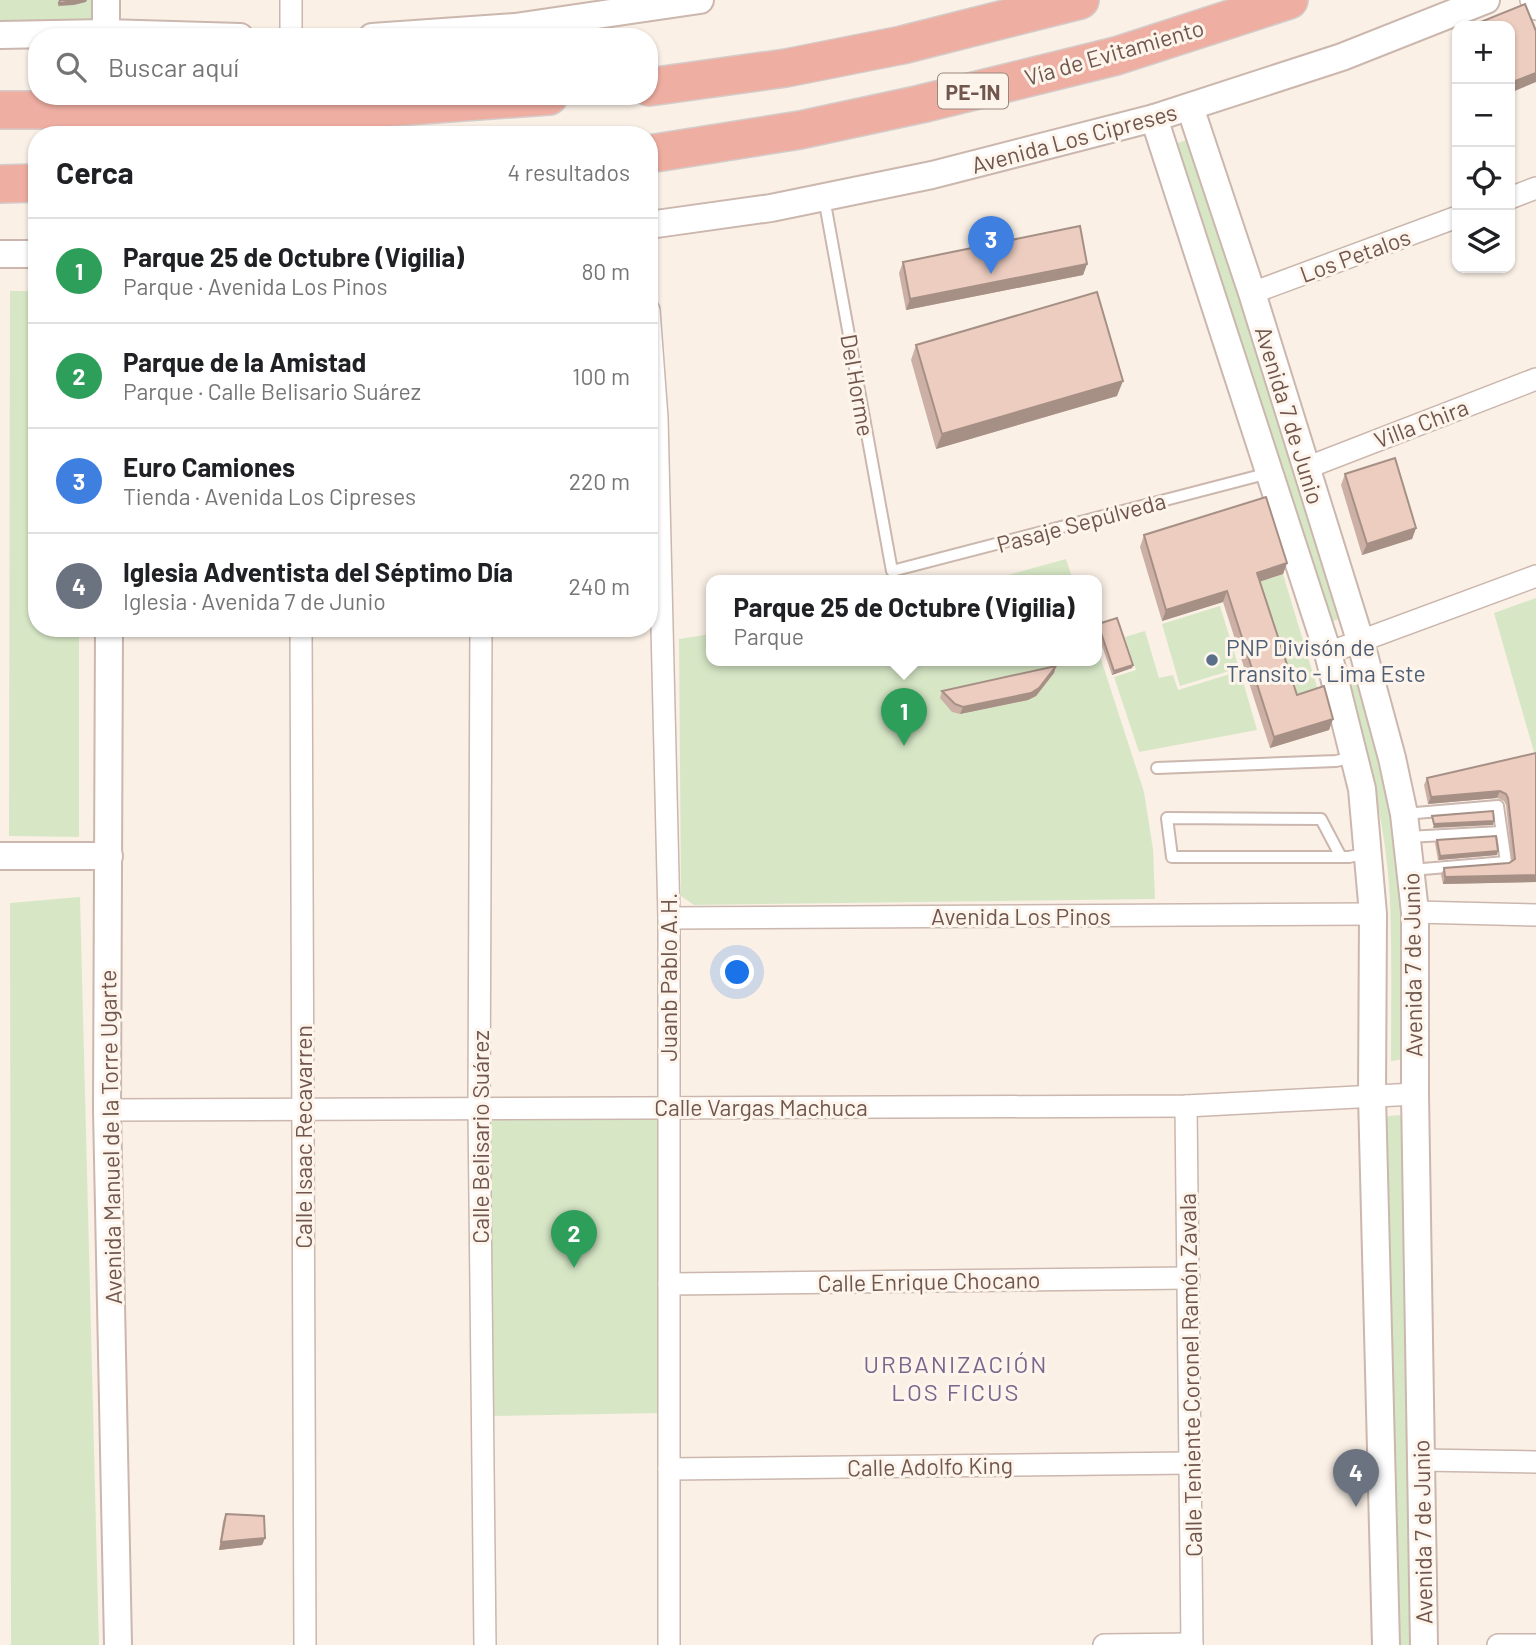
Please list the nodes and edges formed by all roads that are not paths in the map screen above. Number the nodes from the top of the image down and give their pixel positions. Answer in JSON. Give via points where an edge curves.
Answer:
{"nodes":[{"id":1,"x":106,"y":0,"type":"edge"},
{"id":2,"x":291,"y":0,"type":"edge"},
{"id":3,"x":700,"y":0,"type":"edge"},
{"id":4,"x":1080,"y":0,"type":"edge"},
{"id":5,"x":1289,"y":0,"type":"edge"},
{"id":6,"x":1486,"y":0,"type":"edge"},
{"id":7,"x":1531,"y":0,"type":"edge"},
{"id":8,"x":1536,"y":9,"type":"edge"},
{"id":9,"x":106,"y":28,"type":"edge"},
{"id":10,"x":292,"y":28,"type":"edge"},
{"id":11,"x":501,"y":28,"type":"edge"},
{"id":12,"x":28,"y":34,"type":"edge"},
{"id":13,"x":0,"y":35,"type":"edge"},
{"id":14,"x":658,"y":86,"type":"edge"},
{"id":15,"x":423,"y":105,"type":"edge"},
{"id":16,"x":1190,"y":107,"type":"junction"},
{"id":17,"x":0,"y":110,"type":"edge"},
{"id":18,"x":1154,"y":118,"type":"junction"},
{"id":19,"x":658,"y":153,"type":"edge"},
{"id":20,"x":28,"y":183,"type":"edge"},
{"id":21,"x":0,"y":184,"type":"edge"},
{"id":22,"x":1536,"y":188,"type":"edge"},
{"id":23,"x":1515,"y":196,"type":"edge"},
{"id":24,"x":824,"y":198,"type":"junction"},
{"id":25,"x":1452,"y":219,"type":"edge"},
{"id":26,"x":658,"y":224,"type":"edge"},
{"id":27,"x":0,"y":254,"type":"edge"},
{"id":28,"x":28,"y":254,"type":"edge"},
{"id":29,"x":1252,"y":293,"type":"junction"},
{"id":30,"x":1536,"y":379,"type":"edge"},
{"id":31,"x":1306,"y":468,"type":"junction"},
{"id":32,"x":1269,"y":473,"type":"junction"},
{"id":33,"x":892,"y":571,"type":"joint"},
{"id":34,"x":658,"y":574,"type":"edge"},
{"id":35,"x":1536,"y":576,"type":"edge"},
{"id":36,"x":109,"y":637,"type":"edge"},
{"id":37,"x":301,"y":637,"type":"edge"},
{"id":38,"x":481,"y":637,"type":"edge"},
{"id":39,"x":1360,"y":640,"type":"junction"},
{"id":40,"x":1328,"y":653,"type":"junction"},
{"id":41,"x":1354,"y":757,"type":"junction"},
{"id":42,"x":1157,"y":768,"type":"dead end"},
{"id":43,"x":1405,"y":826,"type":"junction"},
{"id":44,"x":1502,"y":832,"type":"junction"},
{"id":45,"x":1367,"y":853,"type":"junction"},
{"id":46,"x":0,"y":856,"type":"edge"},
{"id":47,"x":109,"y":856,"type":"junction"},
{"id":48,"x":1341,"y":857,"type":"junction"},
{"id":49,"x":1411,"y":870,"type":"junction"},
{"id":50,"x":1415,"y":912,"type":"junction"},
{"id":51,"x":1373,"y":915,"type":"junction"},
{"id":52,"x":1536,"y":915,"type":"edge"},
{"id":53,"x":669,"y":918,"type":"junction"},
{"id":54,"x":1415,"y":1094,"type":"junction"},
{"id":55,"x":1372,"y":1096,"type":"junction"},
{"id":56,"x":1186,"y":1106,"type":"junction"},
{"id":57,"x":669,"y":1108,"type":"junction"},
{"id":58,"x":303,"y":1109,"type":"junction"},
{"id":59,"x":479,"y":1109,"type":"junction"},
{"id":60,"x":107,"y":1110,"type":"junction"},
{"id":61,"x":1189,"y":1278,"type":"junction"},
{"id":62,"x":669,"y":1284,"type":"junction"},
{"id":63,"x":1422,"y":1460,"type":"junction"},
{"id":64,"x":1536,"y":1462,"type":"edge"},
{"id":65,"x":1191,"y":1463,"type":"junction"},
{"id":66,"x":669,"y":1469,"type":"junction"},
{"id":67,"x":1192,"y":1644,"type":"edge"},
{"id":68,"x":118,"y":1645,"type":"edge"},
{"id":69,"x":306,"y":1645,"type":"edge"},
{"id":70,"x":485,"y":1645,"type":"edge"},
{"id":71,"x":669,"y":1645,"type":"edge"},
{"id":72,"x":1104,"y":1645,"type":"edge"},
{"id":73,"x":1386,"y":1645,"type":"edge"},
{"id":74,"x":1424,"y":1645,"type":"edge"},
{"id":75,"x":1498,"y":1645,"type":"edge"},
{"id":76,"x":1536,"y":1645,"type":"edge"}],
"edges":[{"from":1,"to":9,"type":"street"},
{"from":2,"to":10,"type":"street"},
{"from":3,"to":11,"type":"street"},
{"from":4,"to":14,"type":"highway","via":[[889,48]]},
{"from":5,"to":19,"type":"highway","name":"Vía de Evitamiento","number":"PE-1N","via":[[1116,56],[800,130]]},
{"from":6,"to":16,"type":"street","name":"Avenida Los Cipreses","via":[[1342,57]]},
{"from":7,"to":8,"type":"street"},
{"from":12,"to":13,"type":"street"},
{"from":15,"to":17,"type":"highway","via":[[353,110]]},
{"from":16,"to":18,"type":"street","name":"Avenida Los Cipreses"},
{"from":16,"to":29,"type":"street","name":"Avenida 7 de Junio"},
{"from":18,"to":24,"type":"street","name":"Avenida Los Cipreses"},
{"from":18,"to":32,"type":"street","name":"Avenida 7 de Junio"},
{"from":20,"to":21,"type":"highway"},
{"from":22,"to":23,"type":"street"},
{"from":24,"to":26,"type":"street","name":"Avenida Los Cipreses"},
{"from":24,"to":33,"type":"lane","name":"Del Horme"},
{"from":25,"to":29,"type":"street","name":"Los Petalos"},
{"from":27,"to":28,"type":"street"},
{"from":29,"to":31,"type":"street","name":"Avenida 7 de Junio"},
{"from":30,"to":31,"type":"street","name":"Villa Chira"},
{"from":31,"to":39,"type":"street","name":"Avenida 7 de Junio"},
{"from":32,"to":33,"type":"lane","name":"Pasaje Sepúlveda"},
{"from":32,"to":40,"type":"street","name":"Avenida 7 de Junio"},
{"from":34,"to":53,"type":"street","name":"Juanb Pablo A.H."},
{"from":35,"to":39,"type":"street"},
{"from":36,"to":47,"type":"street","name":"Avenida Manuel de la Torre Ugarte"},
{"from":37,"to":58,"type":"street","name":"Calle Isaac Recavarren"},
{"from":38,"to":59,"type":"street","name":"Calle Belisario Suárez"},
{"from":39,"to":40,"type":"street"},
{"from":39,"to":43,"type":"street","name":"Avenida 7 de Junio"},
{"from":40,"to":41,"type":"street","name":"Avenida 7 de Junio"},
{"from":41,"to":42,"type":"lane"},
{"from":41,"to":45,"type":"street","name":"Avenida 7 de Junio","via":[[1362,789]]},
{"from":43,"to":44,"type":"lane"},
{"from":43,"to":44,"type":"lane","via":[[1498,806]]},
{"from":43,"to":49,"type":"street","name":"Avenida 7 de Junio"},
{"from":44,"to":49,"type":"lane","via":[[1506,862]]},
{"from":45,"to":48,"type":"lane"},
{"from":45,"to":51,"type":"street","name":"Avenida 7 de Junio"},
{"from":46,"to":47,"type":"street"},
{"from":47,"to":60,"type":"street","name":"Avenida Manuel de la Torre Ugarte"},
{"from":48,"to":48,"type":"lane","via":[[1171,857],[1167,818],[1321,820]]},
{"from":49,"to":50,"type":"street","name":"Avenida 7 de Junio"},
{"from":50,"to":52,"type":"street"},
{"from":50,"to":54,"type":"street","name":"Avenida 7 de Junio"},
{"from":51,"to":53,"type":"street","name":"Avenida Los Pinos"},
{"from":51,"to":55,"type":"street","name":"Avenida 7 de Junio"},
{"from":53,"to":57,"type":"street","name":"Juanb Pablo A.H."},
{"from":54,"to":55,"type":"street","name":"Calle Vargas Machuca"},
{"from":54,"to":63,"type":"street","name":"Avenida 7 de Junio"},
{"from":55,"to":56,"type":"street","name":"Calle Vargas Machuca"},
{"from":55,"to":73,"type":"street","name":"Avenida 7 de Junio"},
{"from":56,"to":57,"type":"street","name":"Calle Vargas Machuca"},
{"from":56,"to":61,"type":"street","name":"Calle Teniente Coronel Ramón Zavala"},
{"from":57,"to":59,"type":"street","name":"Calle Vargas Machuca"},
{"from":57,"to":62,"type":"street","name":"Juanb Pablo A.H."},
{"from":58,"to":59,"type":"street","name":"Calle Vargas Machuca"},
{"from":58,"to":60,"type":"street","name":"Calle Vargas Machuca"},
{"from":58,"to":69,"type":"street","name":"Calle Isaac Recavarren"},
{"from":59,"to":70,"type":"street","name":"Calle Belisario Suárez"},
{"from":60,"to":68,"type":"street","name":"Avenida Manuel de la Torre Ugarte"},
{"from":61,"to":62,"type":"street","name":"Calle Enrique Chocano"},
{"from":61,"to":65,"type":"street","name":"Calle Teniente Coronel Ramón Zavala"},
{"from":62,"to":66,"type":"street","name":"Juanb Pablo A.H."},
{"from":63,"to":64,"type":"street"},
{"from":63,"to":74,"type":"street","name":"Avenida 7 de Junio"},
{"from":65,"to":66,"type":"street","name":"Calle Adolfo King"},
{"from":65,"to":67,"type":"street","name":"Calle Teniente Coronel Ramón Zavala"},
{"from":66,"to":71,"type":"street","name":"Juanb Pablo A.H."},
{"from":67,"to":72,"type":"street"},
{"from":75,"to":76,"type":"street"}]}
